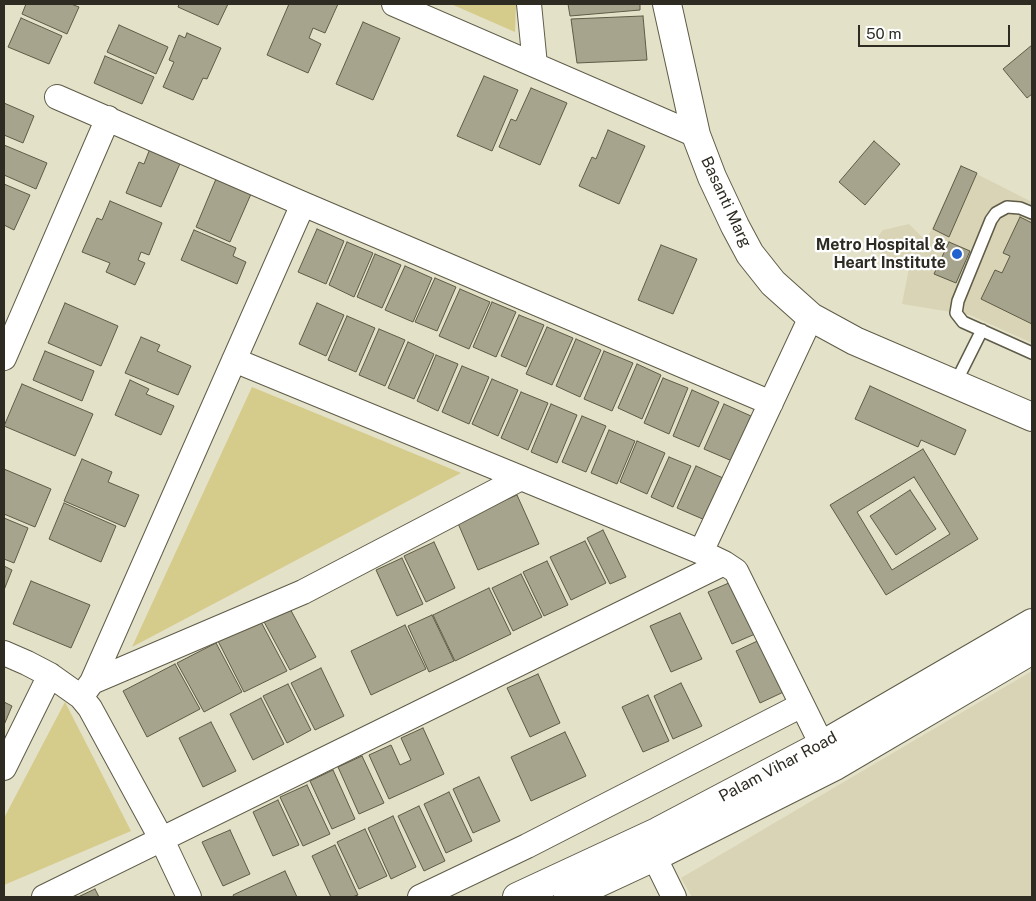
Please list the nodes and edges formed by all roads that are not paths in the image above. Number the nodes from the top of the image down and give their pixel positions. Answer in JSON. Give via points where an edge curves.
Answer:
{"nodes":[{"id":1,"x":394,"y":4,"type":"edge"},
{"id":2,"x":529,"y":4,"type":"edge"},
{"id":3,"x":667,"y":4,"type":"edge"},
{"id":4,"x":535,"y":65,"type":"junction"},
{"id":5,"x":57,"y":97,"type":"dead end"},
{"id":6,"x":108,"y":118,"type":"junction"},
{"id":7,"x":696,"y":135,"type":"junction"},
{"id":8,"x":303,"y":204,"type":"junction"},
{"id":9,"x":1032,"y":213,"type":"edge"},
{"id":10,"x":811,"y":317,"type":"junction"},
{"id":11,"x":982,"y":330,"type":"junction"},
{"id":12,"x":1032,"y":353,"type":"edge"},
{"id":13,"x":4,"y":358,"type":"edge"},
{"id":14,"x":234,"y":360,"type":"junction"},
{"id":15,"x":955,"y":384,"type":"junction"},
{"id":16,"x":771,"y":403,"type":"junction"},
{"id":17,"x":1032,"y":417,"type":"edge"},
{"id":18,"x":521,"y":478,"type":"junction"},
{"id":19,"x":701,"y":552,"type":"junction"},
{"id":20,"x":724,"y":563,"type":"junction"},
{"id":21,"x":1032,"y":623,"type":"edge"},
{"id":22,"x":1032,"y":650,"type":"edge"},
{"id":23,"x":4,"y":653,"type":"edge"},
{"id":24,"x":50,"y":675,"type":"junction"},
{"id":25,"x":87,"y":690,"type":"junction"},
{"id":26,"x":802,"y":705,"type":"junction"},
{"id":27,"x":822,"y":744,"type":"junction"},
{"id":28,"x":4,"y":768,"type":"edge"},
{"id":29,"x":162,"y":840,"type":"junction"},
{"id":30,"x":649,"y":847,"type":"junction"},
{"id":31,"x":44,"y":897,"type":"edge"},
{"id":32,"x":189,"y":897,"type":"edge"},
{"id":33,"x":420,"y":897,"type":"edge"},
{"id":34,"x":517,"y":897,"type":"edge"},
{"id":35,"x":568,"y":897,"type":"edge"},
{"id":36,"x":674,"y":897,"type":"edge"}],
"edges":[{"from":1,"to":4,"type":"street"},
{"from":2,"to":4,"type":"street"},
{"from":3,"to":7,"type":"street","name":"Basanti Marg"},
{"from":4,"to":7,"type":"street"},
{"from":5,"to":6,"type":"street"},
{"from":6,"to":8,"type":"street"},
{"from":6,"to":13,"type":"street"},
{"from":7,"to":10,"type":"street","name":"Basanti Marg","via":[[712,177],[750,254],[773,283]]},
{"from":8,"to":14,"type":"street"},
{"from":8,"to":16,"type":"street"},
{"from":9,"to":11,"type":"lane","via":[[1007,207],[991,220],[956,313],[963,322]]},
{"from":10,"to":15,"type":"street","name":"Basanti Marg","via":[[855,341]]},
{"from":10,"to":16,"type":"street"},
{"from":11,"to":12,"type":"lane"},
{"from":11,"to":15,"type":"lane"},
{"from":14,"to":18,"type":"street"},
{"from":14,"to":25,"type":"street"},
{"from":15,"to":17,"type":"street","name":"Basanti Marg"},
{"from":16,"to":19,"type":"street"},
{"from":18,"to":19,"type":"street"},
{"from":18,"to":25,"type":"street","via":[[303,592]]},
{"from":19,"to":20,"type":"street"},
{"from":20,"to":26,"type":"street","via":[[736,570]]},
{"from":20,"to":29,"type":"street"},
{"from":21,"to":27,"type":"street","name":"Palam Vihar Road"},
{"from":22,"to":30,"type":"street","name":"Palam Vihar Road","via":[[835,766]]},
{"from":23,"to":24,"type":"street"},
{"from":24,"to":25,"type":"street"},
{"from":24,"to":28,"type":"street"},
{"from":25,"to":29,"type":"street","via":[[90,708]]},
{"from":26,"to":27,"type":"street"},
{"from":26,"to":33,"type":"street"},
{"from":27,"to":30,"type":"street","name":"Palam Vihar Road"},
{"from":29,"to":31,"type":"street"},
{"from":29,"to":32,"type":"street"},
{"from":30,"to":34,"type":"street","name":"Palam Vihar Road"},
{"from":30,"to":35,"type":"street","name":"Palam Vihar Road"},
{"from":30,"to":36,"type":"street"}]}
